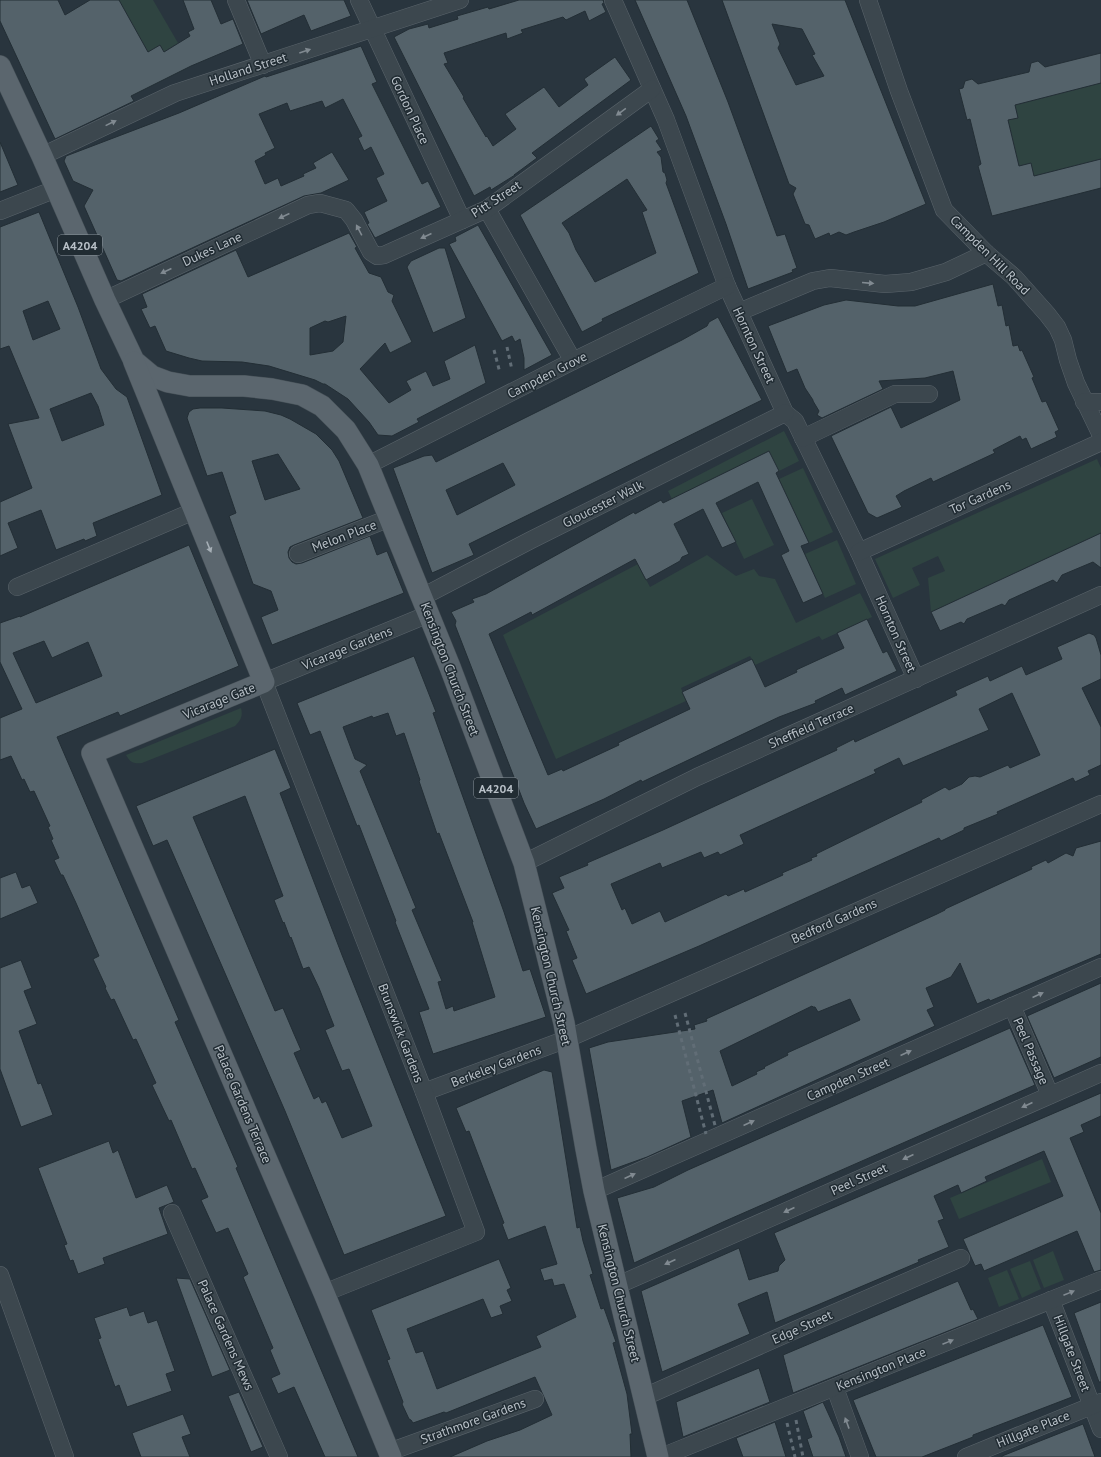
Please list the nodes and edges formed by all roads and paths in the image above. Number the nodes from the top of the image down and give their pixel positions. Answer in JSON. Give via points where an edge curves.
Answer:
{"nodes":[{"id":1,"x":236,"y":0,"type":"edge"},
{"id":2,"x":359,"y":0,"type":"edge"},
{"id":3,"x":460,"y":0,"type":"edge"},
{"id":4,"x":613,"y":0,"type":"edge"},
{"id":5,"x":868,"y":0,"type":"edge"},
{"id":6,"x":418,"y":6,"type":"edge"},
{"id":7,"x":372,"y":28,"type":"junction"},
{"id":8,"x":262,"y":65,"type":"junction"},
{"id":9,"x":0,"y":66,"type":"edge"},
{"id":10,"x":652,"y":89,"type":"junction"},
{"id":11,"x":42,"y":156,"type":"junction"},
{"id":12,"x":56,"y":190,"type":"junction"},
{"id":13,"x":320,"y":203,"type":"joint"},
{"id":14,"x":486,"y":209,"type":"junction"},
{"id":15,"x":0,"y":211,"type":"edge"},
{"id":16,"x":462,"y":220,"type":"junction"},
{"id":17,"x":986,"y":253,"type":"junction"},
{"id":18,"x":727,"y":286,"type":"junction"},
{"id":19,"x":105,"y":300,"type":"junction"},
{"id":20,"x":738,"y":312,"type":"junction"},
{"id":21,"x":134,"y":361,"type":"junction"},
{"id":22,"x":573,"y":362,"type":"junction"},
{"id":23,"x":929,"y":394,"type":"dead end"},
{"id":24,"x":1093,"y":402,"type":"edge"},
{"id":25,"x":785,"y":413,"type":"junction"},
{"id":26,"x":1101,"y":435,"type":"edge"},
{"id":27,"x":804,"y":438,"type":"junction"},
{"id":28,"x":1101,"y":442,"type":"edge"},
{"id":29,"x":368,"y":465,"type":"junction"},
{"id":30,"x":194,"y":511,"type":"junction"},
{"id":31,"x":390,"y":518,"type":"junction"},
{"id":32,"x":859,"y":552,"type":"junction"},
{"id":33,"x":298,"y":554,"type":"dead end"},
{"id":34,"x":17,"y":587,"type":"dead end"},
{"id":35,"x":1101,"y":595,"type":"edge"},
{"id":36,"x":426,"y":606,"type":"junction"},
{"id":37,"x":916,"y":679,"type":"junction"},
{"id":38,"x":264,"y":682,"type":"junction"},
{"id":39,"x":92,"y":753,"type":"joint"},
{"id":40,"x":1101,"y":804,"type":"edge"},
{"id":41,"x":524,"y":863,"type":"junction"},
{"id":42,"x":1101,"y":966,"type":"edge"},
{"id":43,"x":1012,"y":1006,"type":"junction"},
{"id":44,"x":567,"y":1039,"type":"junction"},
{"id":45,"x":1101,"y":1073,"type":"edge"},
{"id":46,"x":424,"y":1092,"type":"junction"},
{"id":47,"x":1050,"y":1095,"type":"junction"},
{"id":48,"x":594,"y":1191,"type":"junction"},
{"id":49,"x":172,"y":1213,"type":"dead end"},
{"id":50,"x":961,"y":1258,"type":"dead end"},
{"id":51,"x":0,"y":1275,"type":"edge"},
{"id":52,"x":1101,"y":1280,"type":"edge"},
{"id":53,"x":618,"y":1285,"type":"junction"},
{"id":54,"x":324,"y":1293,"type":"junction"},
{"id":55,"x":1051,"y":1300,"type":"junction"},
{"id":56,"x":834,"y":1388,"type":"junction"},
{"id":57,"x":644,"y":1398,"type":"junction"},
{"id":58,"x":535,"y":1399,"type":"dead end"},
{"id":59,"x":1096,"y":1404,"type":"edge"},
{"id":60,"x":1101,"y":1429,"type":"edge"},
{"id":61,"x":390,"y":1454,"type":"edge"},
{"id":62,"x":65,"y":1457,"type":"edge"},
{"id":63,"x":279,"y":1457,"type":"edge"},
{"id":64,"x":658,"y":1457,"type":"edge"},
{"id":65,"x":661,"y":1457,"type":"edge"},
{"id":66,"x":860,"y":1457,"type":"edge"},
{"id":67,"x":966,"y":1457,"type":"edge"}],
"edges":[{"from":1,"to":8,"type":"street"},
{"from":2,"to":7,"type":"street","name":"Gordon Place"},
{"from":3,"to":6,"type":"street","name":"Holland Street"},
{"from":4,"to":10,"type":"street","name":"Hornton Street"},
{"from":5,"to":17,"type":"street","name":"Campden Hill Road","via":[[944,210]]},
{"from":6,"to":7,"type":"street","name":"Holland Street"},
{"from":8,"to":7,"type":"street","name":"Holland Street","one_way":true},
{"from":7,"to":16,"type":"street","name":"Gordon Place"},
{"from":11,"to":8,"type":"street","name":"Holland Street","one_way":true,"via":[[175,93]]},
{"from":9,"to":11,"type":"main road","name":"Kensington Church Street","number":"A4204"},
{"from":10,"to":14,"type":"street","name":"Pitt Street","one_way":true},
{"from":10,"to":18,"type":"street","name":"Hornton Street","via":[[666,120]]},
{"from":11,"to":12,"type":"main road","name":"Kensington Church Street","number":"A4204"},
{"from":12,"to":15,"type":"street"},
{"from":12,"to":19,"type":"main road","name":"Kensington Church Street","number":"A4204"},
{"from":16,"to":13,"type":"street","name":"Pitt Street","one_way":true,"via":[[377,256],[371,252],[346,210]]},
{"from":13,"to":19,"type":"street","name":"Dukes Lane","one_way":true,"via":[[308,205]]},
{"from":14,"to":16,"type":"street","name":"Pitt Street"},
{"from":14,"to":22,"type":"street"},
{"from":20,"to":17,"type":"street","one_way":true,"via":[[813,281],[830,278],[885,284],[911,282],[946,272]]},
{"from":17,"to":24,"type":"street","name":"Campden Hill Road","via":[[1014,278],[1057,327],[1076,383]]},
{"from":18,"to":20,"type":"street","name":"Hornton Street"},
{"from":18,"to":22,"type":"street","name":"Campden Grove"},
{"from":19,"to":21,"type":"main road","name":"Kensington Church Street","number":"A4204"},
{"from":20,"to":25,"type":"street","name":"Hornton Street"},
{"from":21,"to":29,"type":"main road","name":"Kensington Church Street","number":"A4204","via":[[152,376],[168,382],[190,386],[244,386],[302,395],[322,406],[340,423]]},
{"from":21,"to":30,"type":"main road","name":"Vicarage Gate"},
{"from":22,"to":29,"type":"street","name":"Campden Grove"},
{"from":23,"to":27,"type":"street","via":[[895,394]]},
{"from":24,"to":26,"type":"street","name":"Campden Hill Road"},
{"from":25,"to":27,"type":"street","name":"Hornton Street","via":[[795,421]]},
{"from":25,"to":36,"type":"street","name":"Gloucester Walk","via":[[531,540]]},
{"from":27,"to":32,"type":"street","name":"Hornton Street"},
{"from":28,"to":32,"type":"street","name":"Tor Gardens"},
{"from":29,"to":31,"type":"main road","name":"Kensington Church Street","number":"A4204"},
{"from":30,"to":34,"type":"street"},
{"from":30,"to":38,"type":"main road","name":"Vicarage Gate","one_way":true},
{"from":31,"to":33,"type":"street","name":"Melon Place"},
{"from":31,"to":36,"type":"main road","name":"Kensington Church Street","number":"A4204"},
{"from":32,"to":37,"type":"street","name":"Hornton Street"},
{"from":35,"to":37,"type":"street","name":"Sheffield Terrace"},
{"from":36,"to":38,"type":"street","name":"Vicarage Gardens"},
{"from":36,"to":41,"type":"main road","name":"Kensington Church Street","number":"A4204"},
{"from":37,"to":41,"type":"street","name":"Sheffield Terrace","via":[[697,777]]},
{"from":38,"to":39,"type":"main road","name":"Vicarage Gate"},
{"from":38,"to":46,"type":"street","name":"Brunswick Gardens"},
{"from":39,"to":54,"type":"main road","name":"Palace Gardens Terrace"},
{"from":40,"to":44,"type":"street","name":"Bedford Gardens"},
{"from":41,"to":44,"type":"main road","name":"Kensington Church Street","number":"A4204"},
{"from":43,"to":42,"type":"street","name":"Campden Street","one_way":true},
{"from":43,"to":47,"type":"street","name":"Peel Passage"},
{"from":48,"to":43,"type":"street","name":"Campden Street","one_way":true},
{"from":44,"to":46,"type":"street","name":"Berkeley Gardens"},
{"from":44,"to":48,"type":"main road","name":"Kensington Church Street","number":"A4204"},
{"from":45,"to":47,"type":"street","name":"Peel Street"},
{"from":46,"to":54,"type":"street","name":"Brunswick Gardens","via":[[476,1232]]},
{"from":47,"to":53,"type":"street","name":"Peel Street","one_way":true},
{"from":48,"to":53,"type":"main road","name":"Kensington Church Street","number":"A4204"},
{"from":49,"to":63,"type":"street","name":"Palace Gardens Mews"},
{"from":50,"to":57,"type":"street","name":"Edge Street","via":[[811,1322]]},
{"from":51,"to":62,"type":"street"},
{"from":55,"to":52,"type":"street","name":"Kensington Place","one_way":true},
{"from":53,"to":57,"type":"main road","name":"Kensington Church Street","number":"A4204"},
{"from":54,"to":61,"type":"main road","name":"Palace Gardens Terrace"},
{"from":56,"to":55,"type":"street","name":"Kensington Place","one_way":true},
{"from":55,"to":59,"type":"street","name":"Hillgate Street"},
{"from":56,"to":65,"type":"street","name":"Kensington Place"},
{"from":66,"to":56,"type":"street","one_way":true},
{"from":57,"to":64,"type":"main road","name":"Kensington Church Street","number":"A4204"},
{"from":58,"to":61,"type":"street","name":"Strathmore Gardens"},
{"from":59,"to":60,"type":"street","name":"Hillgate Street"},
{"from":59,"to":67,"type":"street","name":"Hillgate Place"}]}
